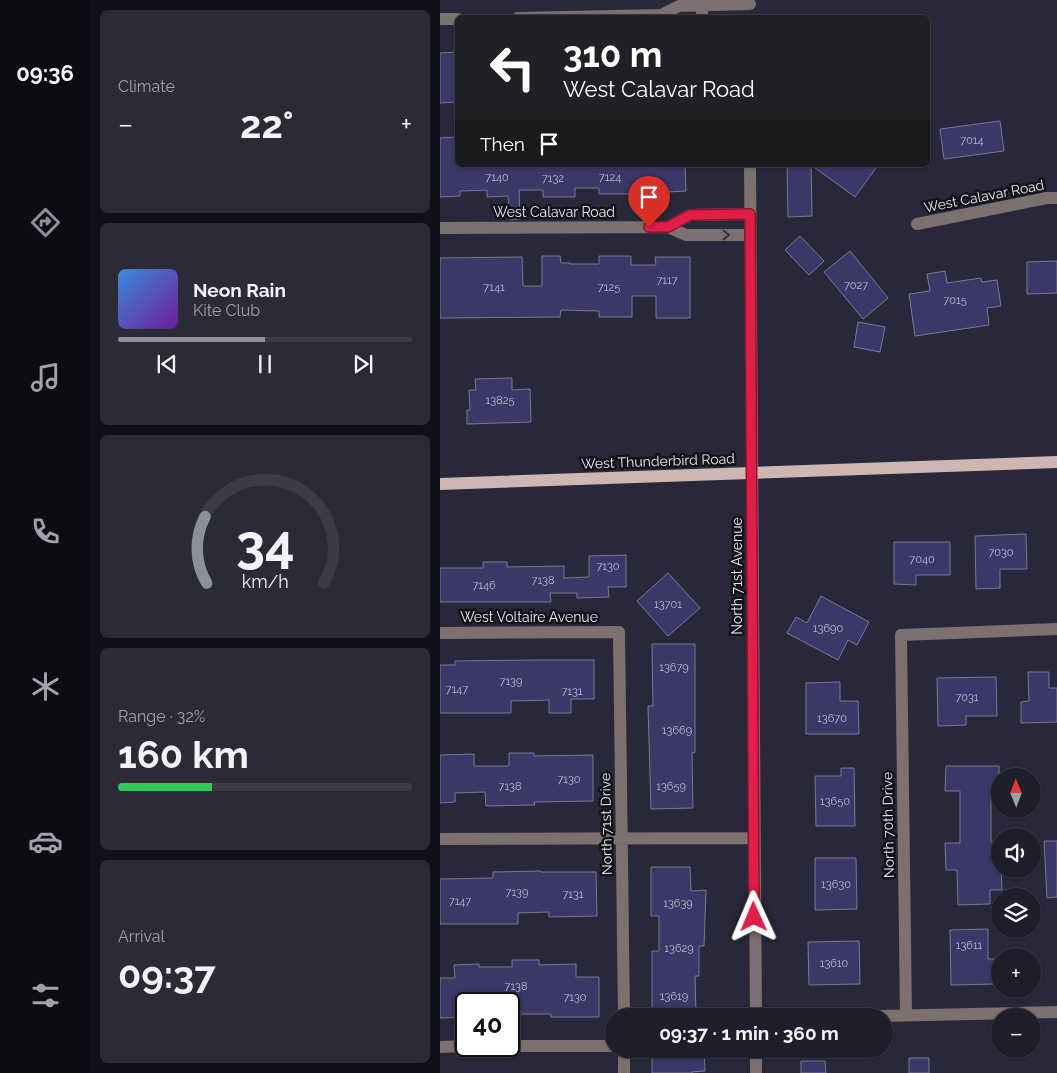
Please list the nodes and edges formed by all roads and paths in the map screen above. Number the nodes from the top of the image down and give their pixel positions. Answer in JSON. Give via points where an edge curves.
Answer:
{"nodes":[{"id":1,"x":750,"y":2,"type":"edge"},
{"id":2,"x":702,"y":11,"type":"edge"},
{"id":3,"x":666,"y":15,"type":"edge"},
{"id":4,"x":750,"y":15,"type":"edge"},
{"id":5,"x":455,"y":18,"type":"edge"},
{"id":6,"x":440,"y":19,"type":"edge"},
{"id":7,"x":750,"y":167,"type":"edge"},
{"id":8,"x":1057,"y":198,"type":"edge"},
{"id":9,"x":703,"y":214,"type":"junction"},
{"id":10,"x":750,"y":214,"type":"junction"},
{"id":11,"x":917,"y":224,"type":"dead end"},
{"id":12,"x":668,"y":227,"type":"junction"},
{"id":13,"x":440,"y":228,"type":"edge"},
{"id":14,"x":704,"y":235,"type":"junction"},
{"id":15,"x":750,"y":235,"type":"junction"},
{"id":16,"x":1057,"y":462,"type":"edge"},
{"id":17,"x":752,"y":472,"type":"junction"},
{"id":18,"x":440,"y":484,"type":"edge"},
{"id":19,"x":1057,"y":629,"type":"edge"},
{"id":20,"x":619,"y":632,"type":"joint"},
{"id":21,"x":440,"y":633,"type":"edge"},
{"id":22,"x":621,"y":838,"type":"junction"},
{"id":23,"x":754,"y":838,"type":"junction"},
{"id":24,"x":440,"y":839,"type":"edge"},
{"id":25,"x":624,"y":1008,"type":"edge"},
{"id":26,"x":756,"y":1008,"type":"edge"},
{"id":27,"x":1057,"y":1012,"type":"edge"},
{"id":28,"x":906,"y":1015,"type":"junction"},
{"id":29,"x":893,"y":1016,"type":"edge"},
{"id":30,"x":455,"y":1046,"type":"edge"},
{"id":31,"x":520,"y":1046,"type":"edge"},
{"id":32,"x":605,"y":1046,"type":"edge"},
{"id":33,"x":440,"y":1047,"type":"edge"},
{"id":34,"x":624,"y":1058,"type":"edge"},
{"id":35,"x":756,"y":1058,"type":"edge"},
{"id":36,"x":624,"y":1073,"type":"edge"},
{"id":37,"x":756,"y":1073,"type":"edge"}],
"edges":[{"from":1,"to":2,"type":"street"},
{"from":1,"to":4,"type":"street"},
{"from":2,"to":3,"type":"street","via":[[679,6]]},
{"from":5,"to":6,"type":"street"},
{"from":7,"to":10,"type":"street","name":"North 71st Avenue"},
{"from":8,"to":11,"type":"street","name":"West Calavar Road"},
{"from":9,"to":10,"type":"street","name":"West Calavar Road"},
{"from":9,"to":12,"type":"street","name":"West Calavar Road","via":[[690,215]]},
{"from":9,"to":14,"type":"street"},
{"from":10,"to":15,"type":"street","name":"North 71st Avenue"},
{"from":12,"to":13,"type":"street","name":"West Calavar Road"},
{"from":12,"to":14,"type":"street","name":"West Calavar Road","via":[[686,235]]},
{"from":14,"to":15,"type":"street","name":"West Calavar Road","one_way":true},
{"from":15,"to":17,"type":"street","name":"North 71st Avenue"},
{"from":16,"to":17,"type":"main road","name":"West Thunderbird Road"},
{"from":17,"to":18,"type":"main road","name":"West Thunderbird Road"},
{"from":17,"to":23,"type":"street","name":"North 71st Avenue"},
{"from":19,"to":28,"type":"street","name":"North 70th Drive","via":[[901,635]]},
{"from":20,"to":21,"type":"street","name":"West Voltaire Avenue"},
{"from":20,"to":22,"type":"street","name":"North 71st Drive"},
{"from":22,"to":23,"type":"street"},
{"from":22,"to":24,"type":"street"},
{"from":22,"to":25,"type":"street","name":"North 71st Drive"},
{"from":23,"to":26,"type":"street","name":"North 71st Avenue"},
{"from":27,"to":28,"type":"street"},
{"from":28,"to":29,"type":"street"},
{"from":30,"to":33,"type":"street"},
{"from":31,"to":32,"type":"street"},
{"from":34,"to":36,"type":"street"},
{"from":35,"to":37,"type":"street"}]}
